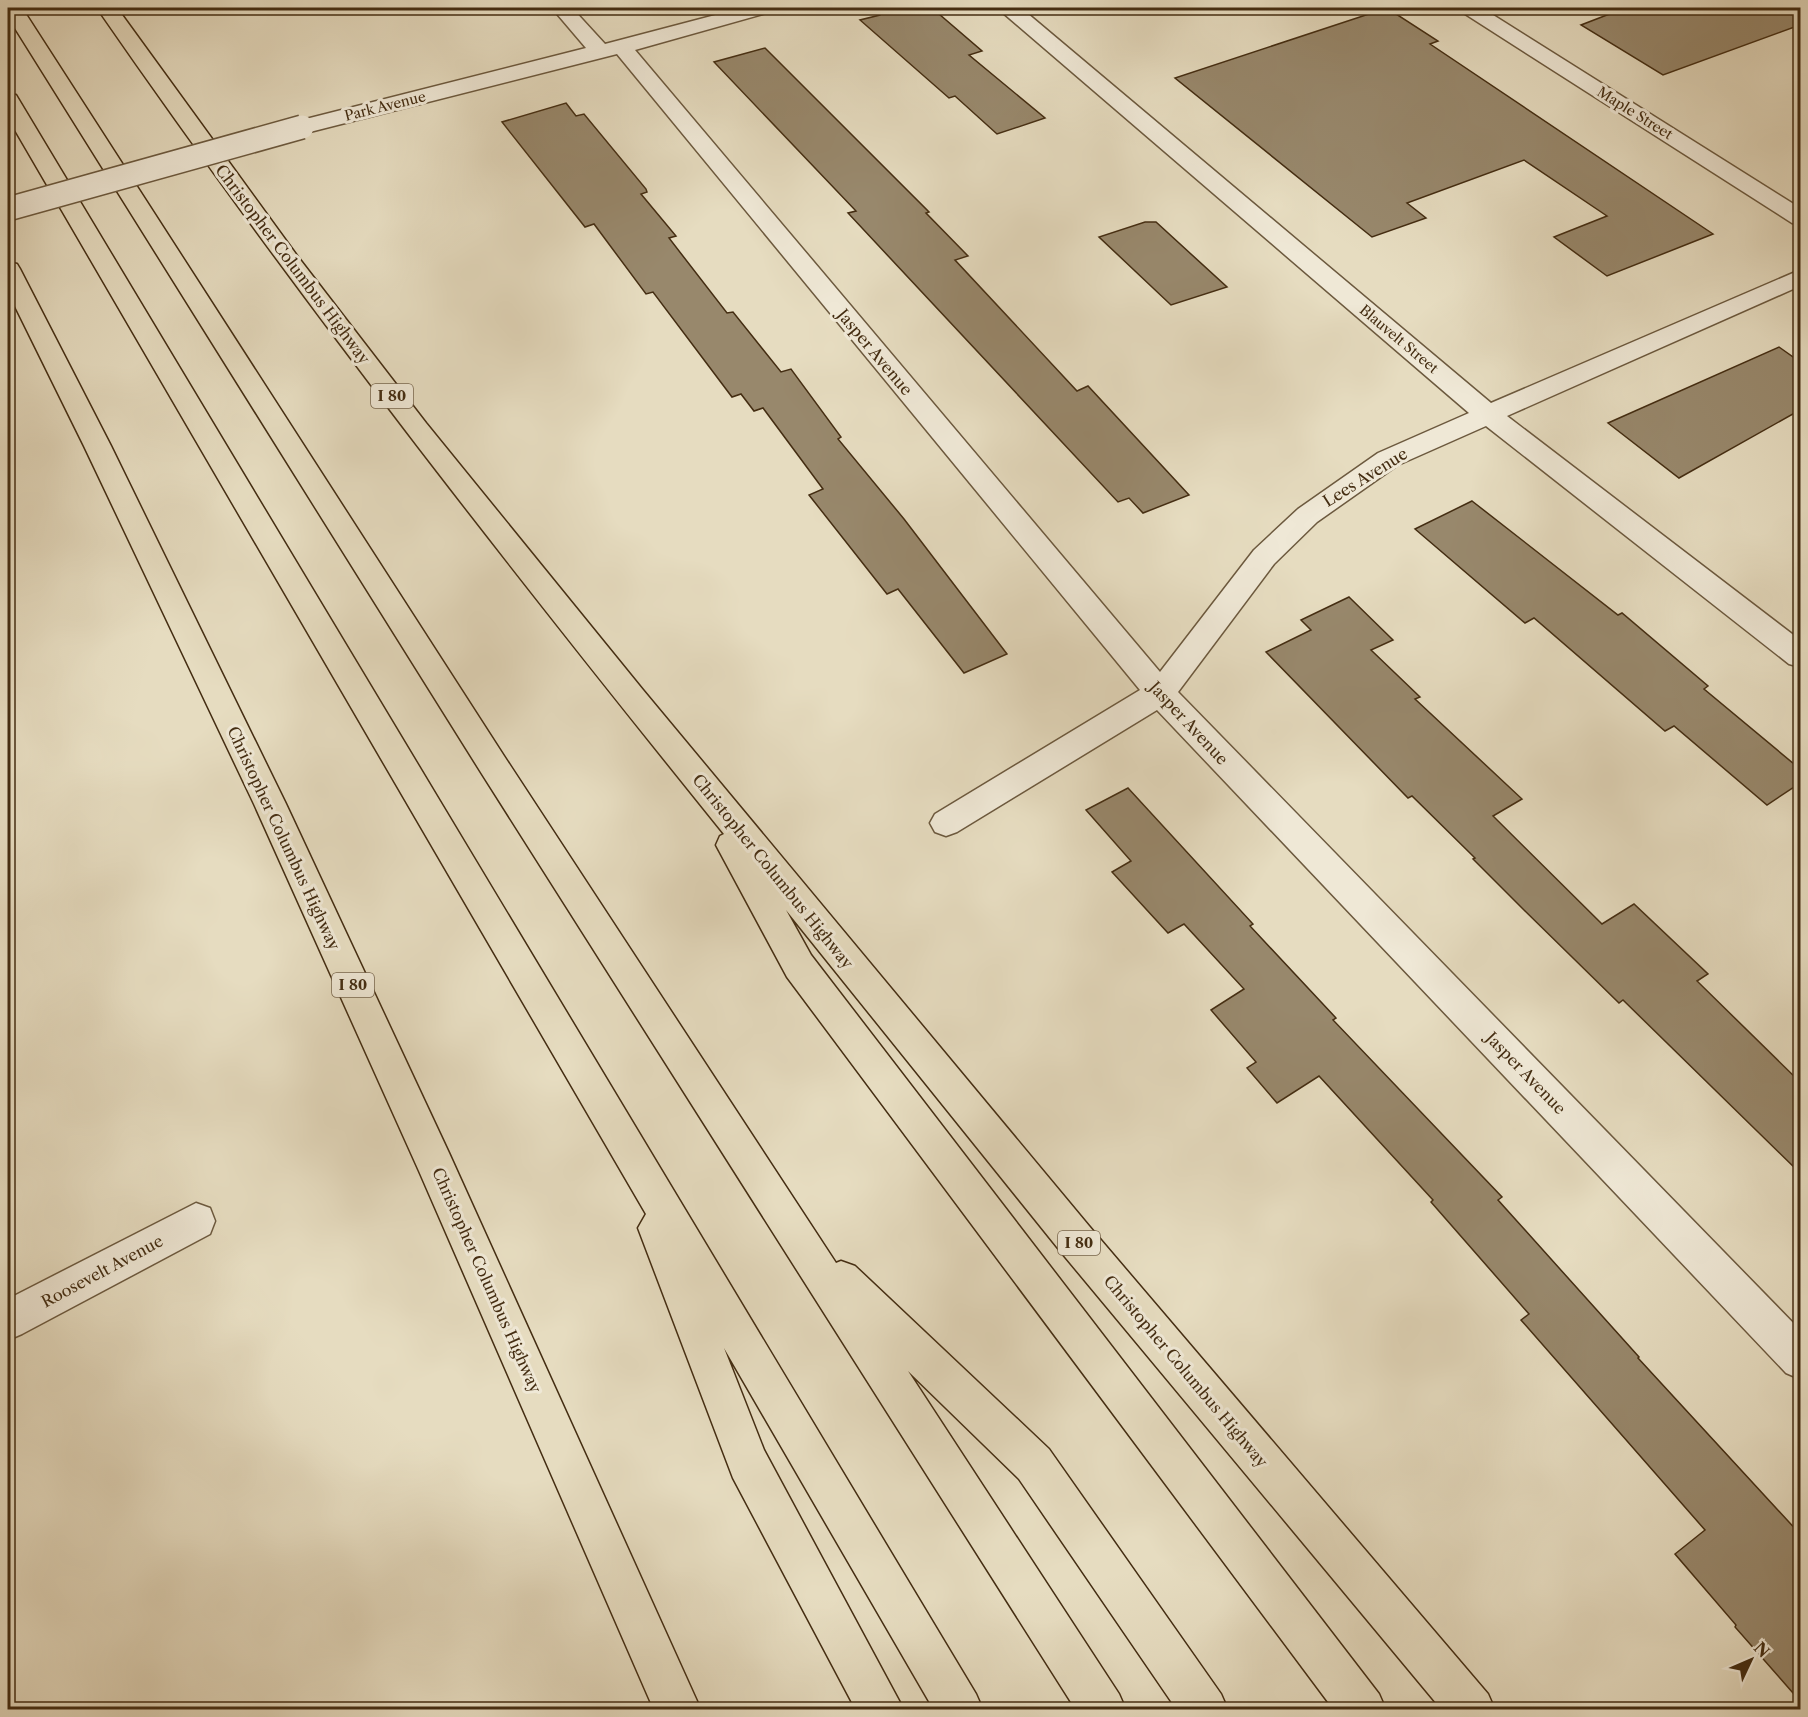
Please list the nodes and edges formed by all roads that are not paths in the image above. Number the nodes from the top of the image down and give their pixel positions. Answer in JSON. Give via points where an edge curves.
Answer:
{"nodes":[{"id":1,"x":12,"y":8,"type":"edge"},
{"id":2,"x":107,"y":8,"type":"edge"},
{"id":3,"x":562,"y":8,"type":"edge"},
{"id":4,"x":763,"y":8,"type":"edge"},
{"id":5,"x":1009,"y":8,"type":"edge"},
{"id":6,"x":1469,"y":8,"type":"edge"},
{"id":7,"x":611,"y":49,"type":"junction"},
{"id":8,"x":8,"y":99,"type":"edge"},
{"id":9,"x":8,"y":210,"type":"edge"},
{"id":10,"x":1800,"y":218,"type":"edge"},
{"id":11,"x":8,"y":269,"type":"edge"},
{"id":12,"x":1800,"y":277,"type":"edge"},
{"id":13,"x":1487,"y":414,"type":"junction"},
{"id":14,"x":1800,"y":656,"type":"edge"},
{"id":15,"x":1160,"y":693,"type":"junction"},
{"id":16,"x":692,"y":772,"type":"junction"},
{"id":17,"x":946,"y":822,"type":"dead end"},
{"id":18,"x":623,"y":1140,"type":"junction"},
{"id":19,"x":196,"y":1221,"type":"dead end"},
{"id":20,"x":801,"y":1241,"type":"junction"},
{"id":21,"x":8,"y":1320,"type":"edge"},
{"id":22,"x":1800,"y":1359,"type":"edge"},
{"id":23,"x":678,"y":1710,"type":"edge"},
{"id":24,"x":881,"y":1710,"type":"edge"},
{"id":25,"x":960,"y":1710,"type":"edge"},
{"id":26,"x":1103,"y":1710,"type":"edge"},
{"id":27,"x":1205,"y":1710,"type":"edge"},
{"id":28,"x":1363,"y":1710,"type":"edge"},
{"id":29,"x":1472,"y":1710,"type":"edge"}],
"edges":[{"from":1,"to":20,"type":"highway"},
{"from":2,"to":16,"type":"highway","name":"Christopher Columbus Highway","number":"I 80","via":[[348,340]]},
{"from":3,"to":7,"type":"street","name":"Jasper Avenue"},
{"from":4,"to":7,"type":"street","name":"Park Avenue"},
{"from":5,"to":13,"type":"street","name":"Blauvelt Street"},
{"from":6,"to":10,"type":"street","name":"Maple Street"},
{"from":7,"to":9,"type":"street","name":"Park Avenue","bridge":true,"via":[[302,127]]},
{"from":7,"to":15,"type":"street","name":"Jasper Avenue"},
{"from":8,"to":18,"type":"highway"},
{"from":11,"to":23,"type":"highway","name":"Christopher Columbus Highway","number":"I 80","via":[[324,921]]},
{"from":12,"to":13,"type":"street","name":"Lees Avenue"},
{"from":13,"to":14,"type":"street","name":"Blauvelt Street"},
{"from":13,"to":15,"type":"street","name":"Lees Avenue","via":[[1388,459],[1321,504],[1264,557]]},
{"from":15,"to":17,"type":"street","name":"Lees Avenue"},
{"from":15,"to":22,"type":"street","name":"Jasper Avenue"},
{"from":16,"to":28,"type":"highway","via":[[799,966]]},
{"from":16,"to":29,"type":"highway","name":"Christopher Columbus Highway","number":"I 80","via":[[1075,1239]]},
{"from":18,"to":24,"type":"highway","via":[[748,1463]]},
{"from":18,"to":25,"type":"highway"},
{"from":19,"to":21,"type":"street","name":"Roosevelt Avenue"},
{"from":20,"to":26,"type":"highway"},
{"from":20,"to":27,"type":"highway","via":[[1034,1464]]}]}
